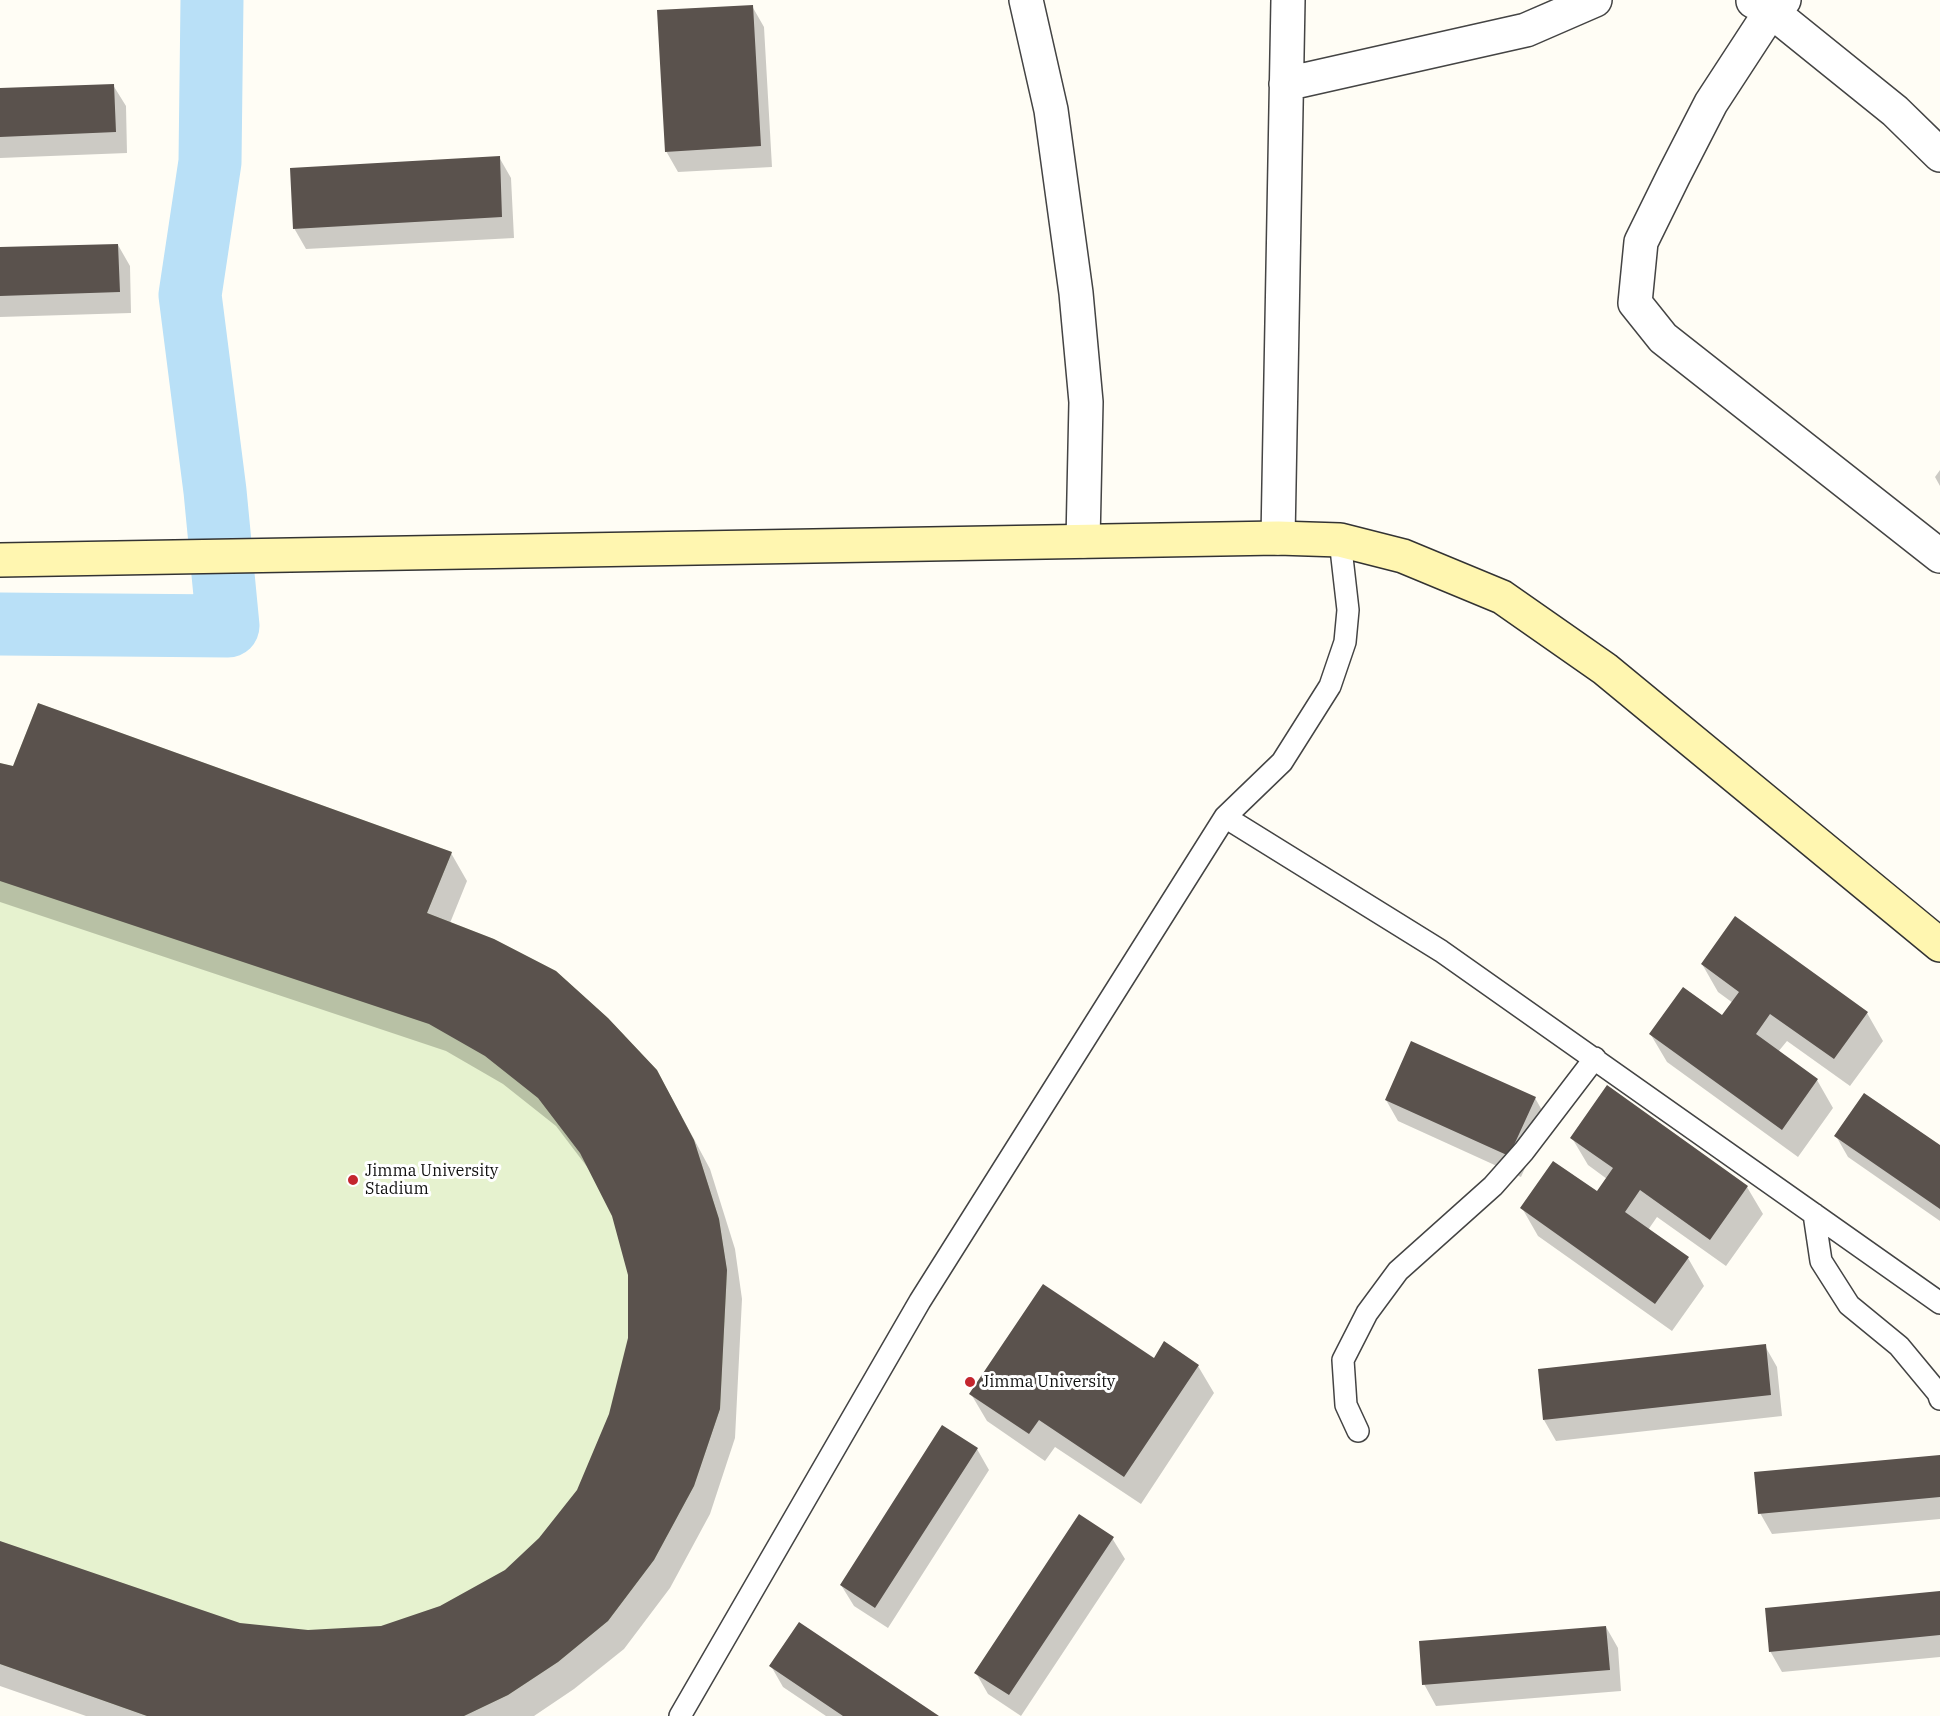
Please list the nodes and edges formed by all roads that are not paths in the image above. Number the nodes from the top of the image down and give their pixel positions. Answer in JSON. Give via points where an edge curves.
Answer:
{"nodes":[{"id":1,"x":1026,"y":0,"type":"edge"},
{"id":2,"x":1288,"y":0,"type":"edge"},
{"id":3,"x":1595,"y":0,"type":"edge"},
{"id":4,"x":1769,"y":4,"type":"edge"},
{"id":5,"x":1287,"y":84,"type":"junction"},
{"id":6,"x":1940,"y":155,"type":"edge"},
{"id":7,"x":1278,"y":538,"type":"junction"},
{"id":8,"x":1340,"y":540,"type":"junction"},
{"id":9,"x":1083,"y":541,"type":"junction"},
{"id":10,"x":1940,"y":556,"type":"edge"},
{"id":11,"x":0,"y":560,"type":"edge"},
{"id":12,"x":1225,"y":817,"type":"junction"},
{"id":13,"x":1940,"y":945,"type":"edge"},
{"id":14,"x":1595,"y":1058,"type":"junction"},
{"id":15,"x":1814,"y":1214,"type":"junction"},
{"id":16,"x":1940,"y":1303,"type":"edge"},
{"id":17,"x":1940,"y":1399,"type":"edge"},
{"id":18,"x":1358,"y":1431,"type":"dead end"},
{"id":19,"x":680,"y":1716,"type":"edge"}],
"edges":[{"from":1,"to":9,"type":"street","via":[[1051,110],[1076,293],[1086,402]]},
{"from":2,"to":5,"type":"street"},
{"from":3,"to":5,"type":"street","via":[[1526,30]]},
{"from":4,"to":6,"type":"street","via":[[1895,111]]},
{"from":4,"to":10,"type":"street","via":[[1712,103],[1641,242],[1635,303],[1663,338]]},
{"from":5,"to":7,"type":"street"},
{"from":7,"to":8,"type":"street"},
{"from":7,"to":9,"type":"street"},
{"from":8,"to":12,"type":"lane","via":[[1348,610],[1345,642],[1330,686],[1282,762]]},
{"from":8,"to":13,"type":"street","via":[[1403,556],[1502,597],[1605,669]]},
{"from":9,"to":11,"type":"street"},
{"from":12,"to":14,"type":"lane","via":[[1442,951]]},
{"from":12,"to":19,"type":"lane","via":[[920,1301]]},
{"from":14,"to":15,"type":"lane"},
{"from":14,"to":18,"type":"lane","via":[[1493,1186],[1398,1271],[1367,1313],[1343,1360],[1346,1405]]},
{"from":15,"to":16,"type":"lane"},
{"from":15,"to":17,"type":"lane","via":[[1821,1261],[1849,1305],[1899,1346]]}]}
